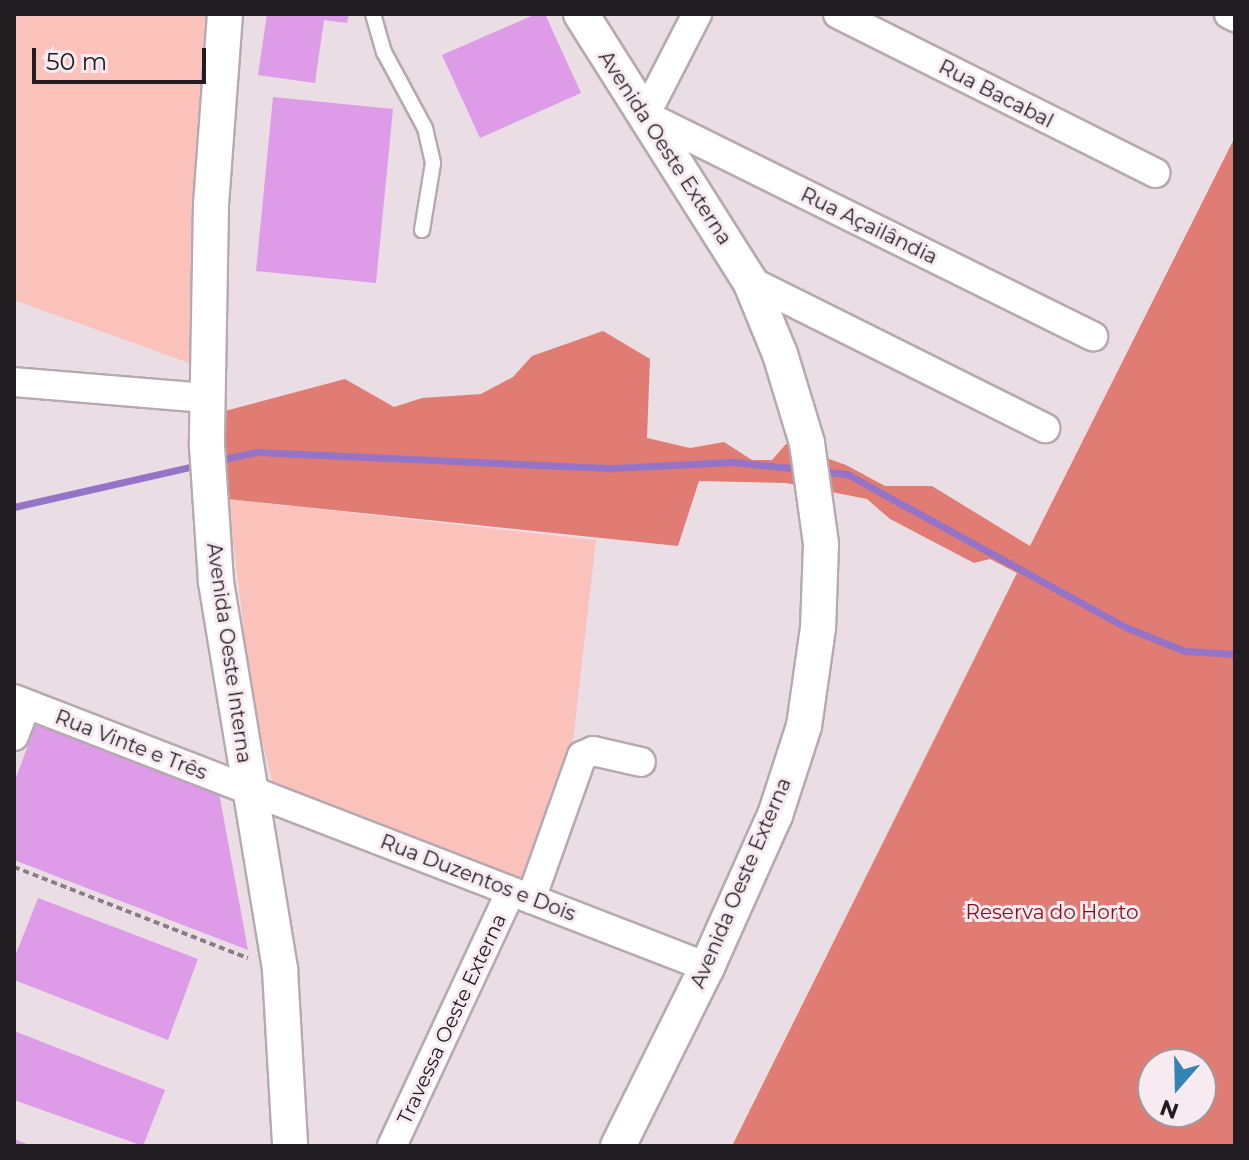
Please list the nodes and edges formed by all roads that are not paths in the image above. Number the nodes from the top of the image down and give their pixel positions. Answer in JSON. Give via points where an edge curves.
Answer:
{"nodes":[{"id":1,"x":225,"y":14,"type":"edge"},
{"id":2,"x":373,"y":14,"type":"edge"},
{"id":3,"x":581,"y":14,"type":"edge"},
{"id":4,"x":697,"y":14,"type":"edge"},
{"id":5,"x":838,"y":14,"type":"edge"},
{"id":6,"x":1229,"y":14,"type":"edge"},
{"id":7,"x":1235,"y":17,"type":"edge"},
{"id":8,"x":645,"y":115,"type":"junction"},
{"id":9,"x":1155,"y":173,"type":"dead end"},
{"id":10,"x":422,"y":230,"type":"dead end"},
{"id":11,"x":750,"y":281,"type":"junction"},
{"id":12,"x":1093,"y":336,"type":"dead end"},
{"id":13,"x":14,"y":382,"type":"edge"},
{"id":14,"x":206,"y":398,"type":"junction"},
{"id":15,"x":1045,"y":428,"type":"dead end"},
{"id":16,"x":20,"y":702,"type":"edge"},
{"id":17,"x":14,"y":736,"type":"edge"},
{"id":18,"x":641,"y":762,"type":"dead end"},
{"id":19,"x":249,"y":790,"type":"junction"},
{"id":20,"x":521,"y":895,"type":"junction"},
{"id":21,"x":707,"y":967,"type":"junction"},
{"id":22,"x":290,"y":1146,"type":"edge"},
{"id":23,"x":392,"y":1146,"type":"edge"},
{"id":24,"x":618,"y":1146,"type":"edge"}],
"edges":[{"from":1,"to":14,"type":"street","name":"Avenida Oeste Interna","via":[[211,205]]},
{"from":2,"to":10,"type":"lane","via":[[384,52],[425,128],[433,163]]},
{"from":3,"to":8,"type":"street","name":"Avenida Oeste Externa"},
{"from":4,"to":8,"type":"street"},
{"from":5,"to":9,"type":"street","name":"Rua Bacabal"},
{"from":6,"to":7,"type":"street"},
{"from":8,"to":11,"type":"street","name":"Avenida Oeste Externa"},
{"from":8,"to":12,"type":"street","name":"Rua Açailândia"},
{"from":11,"to":15,"type":"street"},
{"from":11,"to":21,"type":"street","name":"Avenida Oeste Externa","via":[[780,354],[807,443],[821,544],[818,628],[804,726],[775,815]]},
{"from":13,"to":14,"type":"street"},
{"from":14,"to":19,"type":"street","name":"Avenida Oeste Interna","via":[[216,582]]},
{"from":16,"to":17,"type":"street"},
{"from":16,"to":19,"type":"street","name":"Rua Vinte e Três"},
{"from":18,"to":20,"type":"street","name":"Travessa Oeste Externa","via":[[593,751],[582,756]]},
{"from":19,"to":20,"type":"street","name":"Rua Duzentos e Dois"},
{"from":19,"to":22,"type":"street","name":"Avenida Oeste Interna","via":[[280,970]]},
{"from":20,"to":21,"type":"street","name":"Rua Duzentos e Dois"},
{"from":20,"to":23,"type":"street","name":"Travessa Oeste Externa"},
{"from":21,"to":24,"type":"street","name":"Avenida Oeste Externa"}]}
